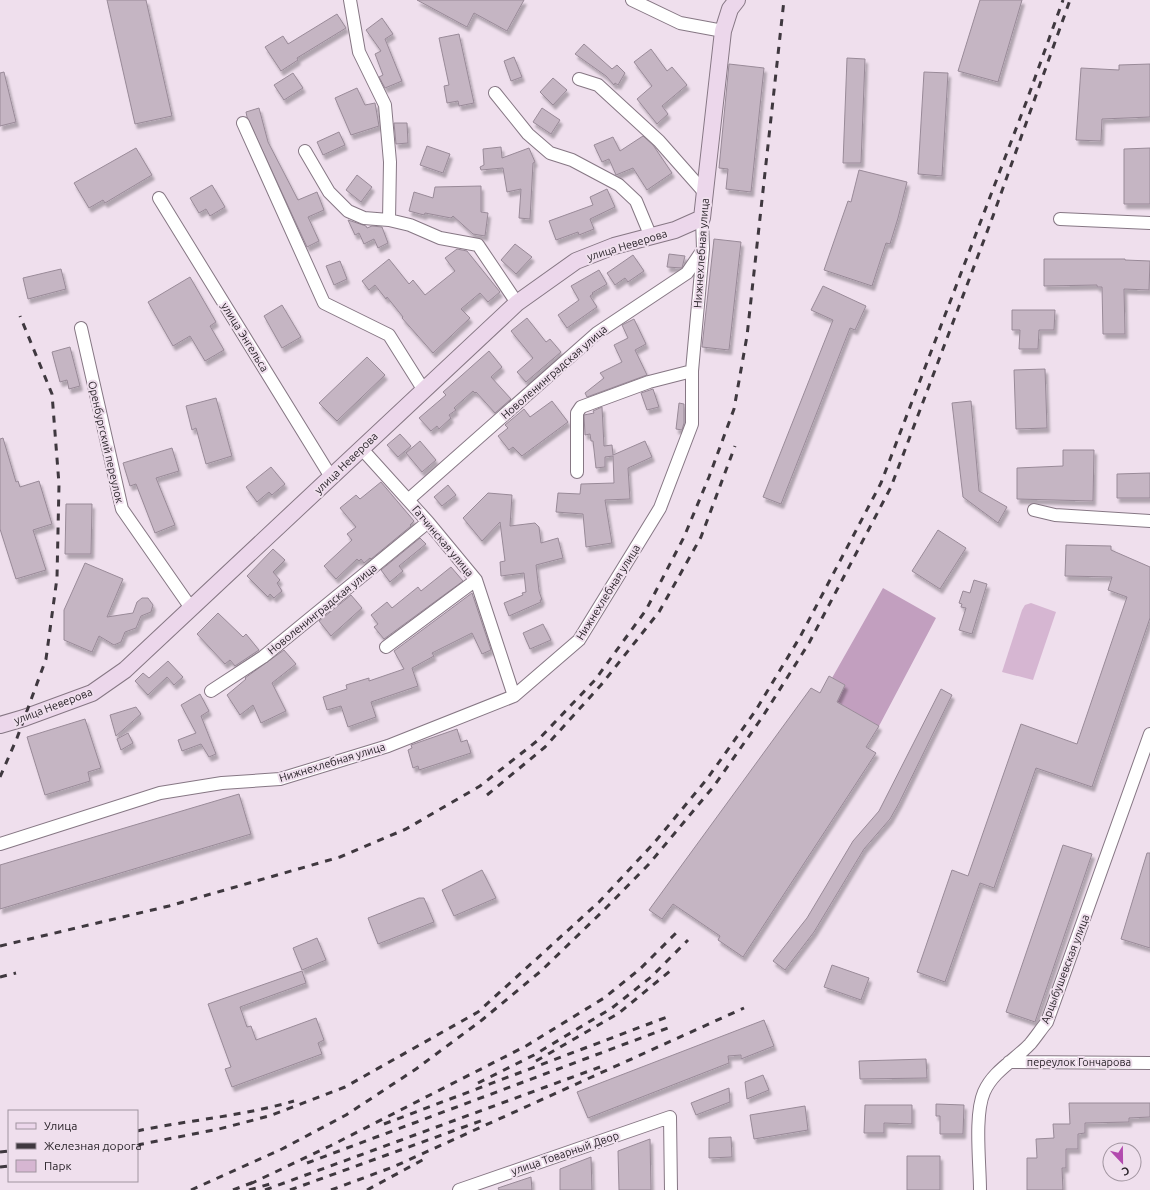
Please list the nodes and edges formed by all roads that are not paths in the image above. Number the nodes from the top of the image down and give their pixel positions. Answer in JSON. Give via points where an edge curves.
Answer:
{"nodes":[{"id":1,"x":350,"y":0,"type":"edge"},
{"id":2,"x":632,"y":0,"type":"edge"},
{"id":3,"x":737,"y":0,"type":"edge"},
{"id":4,"x":723,"y":31,"type":"junction"},
{"id":5,"x":579,"y":79,"type":"dead end"},
{"id":6,"x":495,"y":93,"type":"dead end"},
{"id":7,"x":243,"y":123,"type":"dead end"},
{"id":8,"x":305,"y":151,"type":"dead end"},
{"id":9,"x":704,"y":193,"type":"junction"},
{"id":10,"x":159,"y":198,"type":"dead end"},
{"id":11,"x":702,"y":218,"type":"junction"},
{"id":12,"x":1060,"y":218,"type":"dead end"},
{"id":13,"x":389,"y":220,"type":"junction"},
{"id":14,"x":1150,"y":223,"type":"edge"},
{"id":15,"x":651,"y":237,"type":"junction"},
{"id":16,"x":703,"y":250,"type":"junction"},
{"id":17,"x":517,"y":303,"type":"junction"},
{"id":18,"x":80,"y":328,"type":"dead end"},
{"id":19,"x":692,"y":371,"type":"junction"},
{"id":20,"x":423,"y":389,"type":"junction"},
{"id":21,"x":361,"y":448,"type":"junction"},
{"id":22,"x":577,"y":472,"type":"dead end"},
{"id":23,"x":331,"y":477,"type":"junction"},
{"id":24,"x":408,"y":500,"type":"junction"},
{"id":25,"x":1034,"y":510,"type":"dead end"},
{"id":26,"x":1150,"y":521,"type":"edge"},
{"id":27,"x":428,"y":522,"type":"junction"},
{"id":28,"x":476,"y":580,"type":"junction"},
{"id":29,"x":191,"y":608,"type":"junction"},
{"id":30,"x":386,"y":648,"type":"dead end"},
{"id":31,"x":211,"y":691,"type":"dead end"},
{"id":32,"x":514,"y":696,"type":"junction"},
{"id":33,"x":0,"y":725,"type":"edge"},
{"id":34,"x":1150,"y":734,"type":"edge"},
{"id":35,"x":0,"y":844,"type":"edge"},
{"id":36,"x":1009,"y":1062,"type":"junction"},
{"id":37,"x":1150,"y":1063,"type":"edge"},
{"id":38,"x":459,"y":1190,"type":"edge"},
{"id":39,"x":671,"y":1190,"type":"edge"},
{"id":40,"x":980,"y":1190,"type":"edge"}],
"edges":[{"from":1,"to":13,"type":"street","via":[[359,52],[385,105],[390,162]]},
{"from":2,"to":4,"type":"street","via":[[680,23]]},
{"from":3,"to":4,"type":"street","name":"Нижнехлебная улица","via":[[730,9]]},
{"from":4,"to":9,"type":"street","name":"Нижнехлебная улица"},
{"from":5,"to":9,"type":"street","via":[[598,85],[659,141]]},
{"from":6,"to":15,"type":"street","via":[[528,134],[550,153],[572,160],[619,185],[636,201]]},
{"from":7,"to":20,"type":"street","via":[[324,303],[389,335]]},
{"from":8,"to":13,"type":"street","via":[[328,192],[348,210],[364,218]]},
{"from":9,"to":11,"type":"street","name":"Нижнехлебная улица"},
{"from":10,"to":23,"type":"street","name":"улица Энгельса"},
{"from":11,"to":15,"type":"street","name":"улица Неверова"},
{"from":11,"to":16,"type":"street","name":"Нижнехлебная улица"},
{"from":12,"to":14,"type":"street"},
{"from":13,"to":17,"type":"street","via":[[410,225],[440,238],[478,245]]},
{"from":15,"to":17,"type":"street","name":"улица Неверова","via":[[614,246],[576,261]]},
{"from":16,"to":19,"type":"street","name":"Нижнехлебная улица"},
{"from":16,"to":24,"type":"street","name":"Новоленинградская улица","via":[[687,273],[597,333]]},
{"from":17,"to":20,"type":"street","name":"улица Неверова"},
{"from":18,"to":29,"type":"street","name":"Оренбургский переулок","via":[[122,509]]},
{"from":19,"to":22,"type":"street","via":[[649,382],[581,407],[577,413]]},
{"from":19,"to":32,"type":"street","name":"Нижнехлебная улица","via":[[692,424],[660,508],[579,640]]},
{"from":20,"to":21,"type":"street","name":"улица Неверова"},
{"from":21,"to":23,"type":"street","name":"улица Неверова"},
{"from":21,"to":24,"type":"street","name":"Гатчинская улица"},
{"from":23,"to":29,"type":"street","name":"улица Неверова"},
{"from":24,"to":27,"type":"street","name":"Гатчинская улица"},
{"from":25,"to":26,"type":"street","via":[[1055,515]]},
{"from":27,"to":28,"type":"street","name":"Гатчинская улица"},
{"from":27,"to":31,"type":"street","name":"Новоленинградская улица","via":[[263,657]]},
{"from":28,"to":30,"type":"street"},
{"from":28,"to":32,"type":"street","name":"Гатчинская улица"},
{"from":29,"to":33,"type":"street","name":"улица Неверова","via":[[125,670],[92,692]]},
{"from":32,"to":35,"type":"street","name":"Нижнехлебная улица","via":[[388,746],[280,779],[222,783],[160,793]]},
{"from":34,"to":36,"type":"street","name":"Арцыбушевская улица","via":[[1047,1022],[1030,1044]]},
{"from":36,"to":37,"type":"street","name":"переулок Гончарова"},
{"from":36,"to":40,"type":"street","name":"Арцыбушевская улица","via":[[984,1092],[979,1109]]},
{"from":38,"to":39,"type":"street","name":"улица Товарный Двор","via":[[670,1117]]}]}
